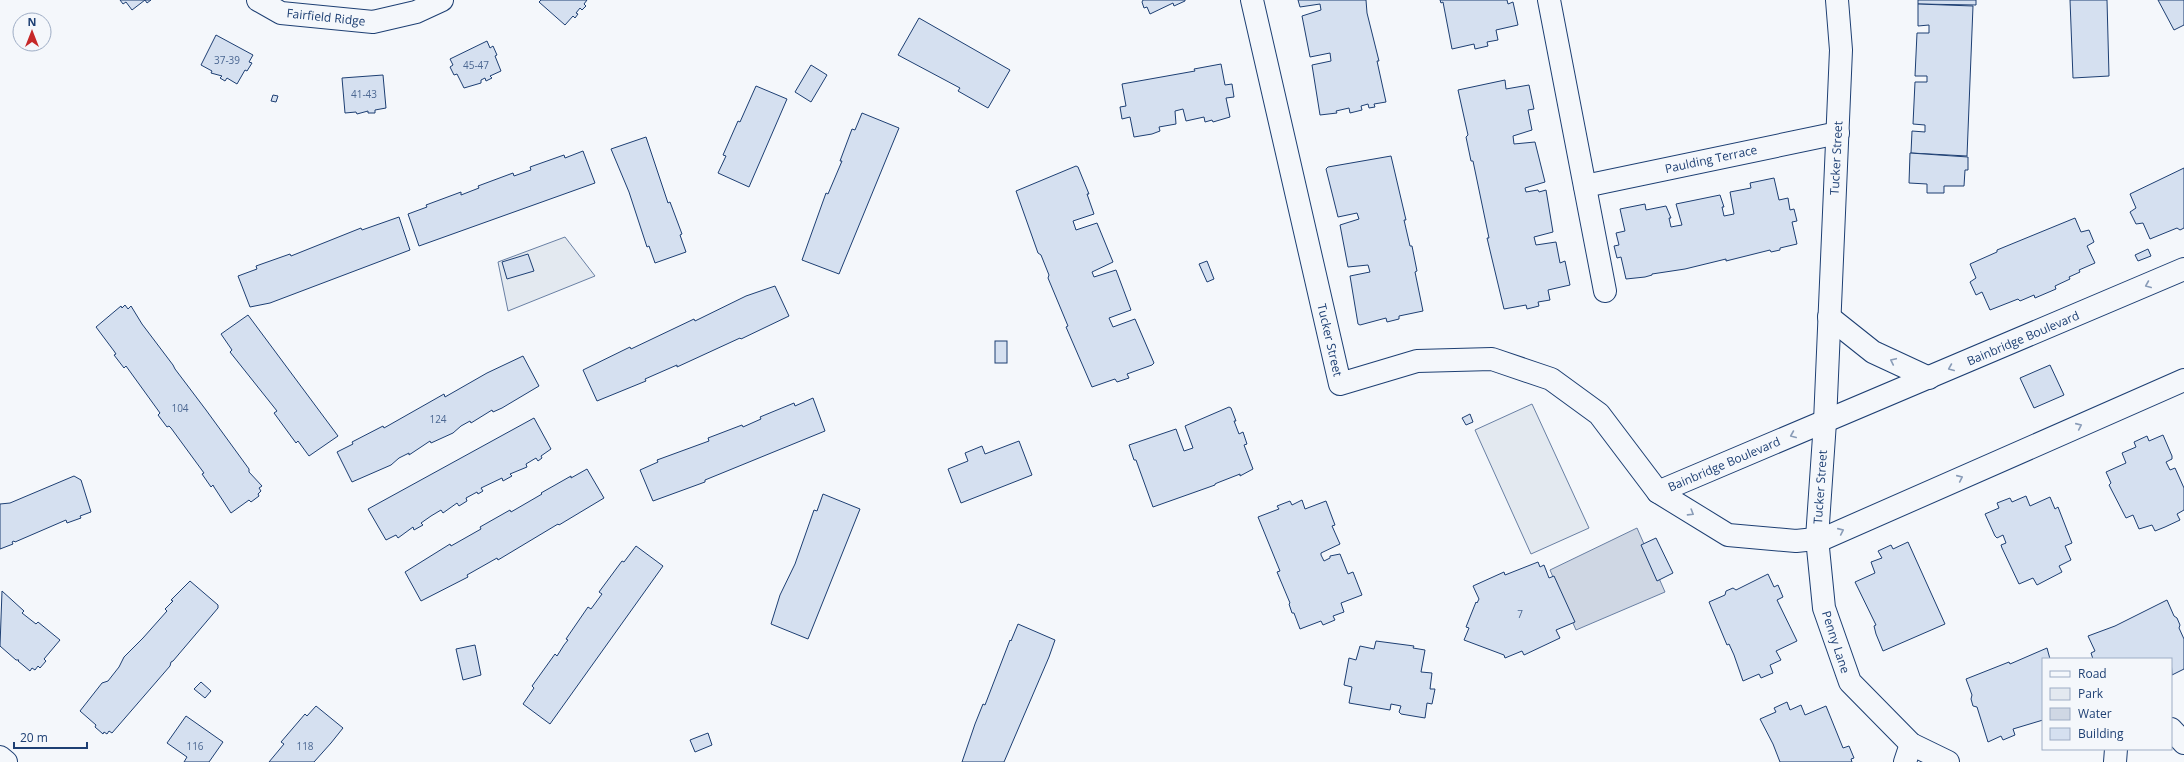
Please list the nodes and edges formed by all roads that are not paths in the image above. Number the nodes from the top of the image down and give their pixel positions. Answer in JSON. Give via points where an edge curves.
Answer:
{"nodes":[{"id":1,"x":258,"y":0,"type":"edge"},
{"id":2,"x":442,"y":0,"type":"edge"},
{"id":3,"x":1252,"y":0,"type":"edge"},
{"id":4,"x":1549,"y":0,"type":"edge"},
{"id":5,"x":1837,"y":0,"type":"edge"},
{"id":6,"x":1838,"y":132,"type":"junction"},
{"id":7,"x":1585,"y":186,"type":"junction"},
{"id":8,"x":2184,"y":269,"type":"edge"},
{"id":9,"x":1605,"y":291,"type":"dead end"},
{"id":10,"x":1829,"y":316,"type":"junction"},
{"id":11,"x":1929,"y":378,"type":"junction"},
{"id":12,"x":2184,"y":380,"type":"edge"},
{"id":13,"x":1825,"y":422,"type":"junction"},
{"id":14,"x":1658,"y":492,"type":"junction"},
{"id":15,"x":1817,"y":538,"type":"junction"},
{"id":16,"x":2172,"y":730,"type":"edge"},
{"id":17,"x":2184,"y":743,"type":"edge"},
{"id":18,"x":2116,"y":750,"type":"edge"},
{"id":19,"x":1908,"y":753,"type":"edge"},
{"id":20,"x":0,"y":757,"type":"edge"},
{"id":21,"x":6,"y":762,"type":"edge"},
{"id":22,"x":1948,"y":762,"type":"edge"},
{"id":23,"x":2115,"y":762,"type":"edge"}],
"edges":[{"from":1,"to":2,"type":"street","name":"Fairfield Ridge","via":[[281,13],[373,22],[416,12]]},
{"from":3,"to":14,"type":"street","name":"Tucker Street","via":[[1340,384],[1417,361],[1492,359],[1551,379],[1599,414]]},
{"from":4,"to":7,"type":"street"},
{"from":5,"to":6,"type":"street","name":"Tucker Street","via":[[1841,50]]},
{"from":6,"to":7,"type":"street","name":"Paulding Terrace"},
{"from":6,"to":10,"type":"street","name":"Tucker Street"},
{"from":7,"to":9,"type":"street"},
{"from":8,"to":11,"type":"street","name":"Bainbridge Boulevard","one_way":true},
{"from":11,"to":10,"type":"street","one_way":true,"via":[[1873,352]]},
{"from":10,"to":13,"type":"street","name":"Tucker Street"},
{"from":11,"to":13,"type":"street","name":"Bainbridge Boulevard"},
{"from":15,"to":12,"type":"street","name":"Bainbridge Boulevard","one_way":true,"via":[[1825,538]]},
{"from":13,"to":14,"type":"street","name":"Bainbridge Boulevard","one_way":true},
{"from":13,"to":15,"type":"street","name":"Tucker Street"},
{"from":14,"to":15,"type":"street","name":"Bainbridge Boulevard","one_way":true,"via":[[1728,535],[1796,541]]},
{"from":15,"to":19,"type":"street","name":"Penny Lane","via":[[1824,608],[1850,682]]},
{"from":16,"to":17,"type":"street"},
{"from":18,"to":23,"type":"street"},
{"from":19,"to":22,"type":"street","name":"Penny Lane"},
{"from":20,"to":21,"type":"street"}]}
